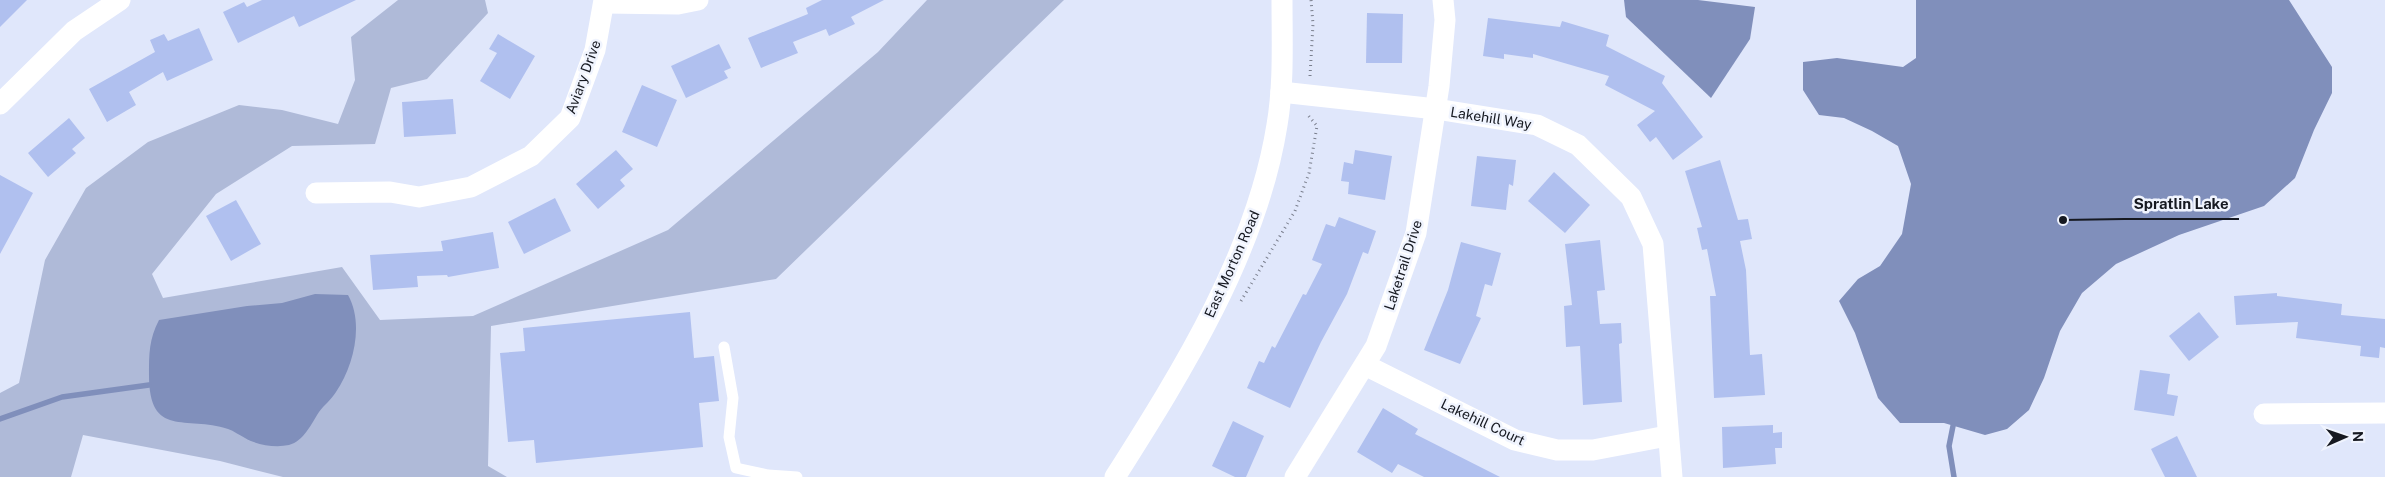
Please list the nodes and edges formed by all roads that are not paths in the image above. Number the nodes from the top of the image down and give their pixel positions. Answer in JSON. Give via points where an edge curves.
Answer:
{"nodes":[{"id":1,"x":120,"y":0,"type":"edge"},
{"id":2,"x":698,"y":0,"type":"edge"},
{"id":3,"x":1282,"y":0,"type":"edge"},
{"id":4,"x":1443,"y":0,"type":"edge"},
{"id":5,"x":604,"y":2,"type":"edge"},
{"id":6,"x":1281,"y":92,"type":"junction"},
{"id":7,"x":0,"y":104,"type":"edge"},
{"id":8,"x":1436,"y":109,"type":"junction"},
{"id":9,"x":316,"y":193,"type":"dead end"},
{"id":10,"x":724,"y":347,"type":"dead end"},
{"id":11,"x":1365,"y":365,"type":"junction"},
{"id":12,"x":2264,"y":414,"type":"dead end"},
{"id":13,"x":2385,"y":414,"type":"edge"},
{"id":14,"x":1667,"y":436,"type":"junction"},
{"id":15,"x":797,"y":477,"type":"edge"},
{"id":16,"x":1115,"y":477,"type":"edge"},
{"id":17,"x":1294,"y":477,"type":"edge"},
{"id":18,"x":1672,"y":477,"type":"edge"}],
"edges":[{"from":1,"to":7,"type":"street","via":[[74,30]]},
{"from":2,"to":5,"type":"street","via":[[678,4]]},
{"from":3,"to":6,"type":"street","name":"East Morton Road"},
{"from":4,"to":8,"type":"street","name":"Laketrail Drive","via":[[1446,20]]},
{"from":5,"to":9,"type":"street","name":"Aviary Drive","via":[[595,50],[570,118],[531,156],[471,187],[419,196],[390,192]]},
{"from":6,"to":8,"type":"street","name":"Lakehill Way"},
{"from":6,"to":16,"type":"street","name":"East Morton Road","via":[[1270,165],[1244,244],[1194,345]]},
{"from":8,"to":11,"type":"street","name":"Laketrail Drive","via":[[1416,233],[1376,346]]},
{"from":8,"to":14,"type":"street","name":"Lakehill Way","via":[[1537,125],[1578,145],[1631,197],[1653,244]]},
{"from":10,"to":15,"type":"lane","via":[[733,398],[730,437],[736,468]]},
{"from":11,"to":14,"type":"street","name":"Lakehill Court","via":[[1515,440],[1557,450],[1593,450]]},
{"from":11,"to":17,"type":"street","name":"Laketrail Drive"},
{"from":12,"to":13,"type":"street"},
{"from":14,"to":18,"type":"street","name":"Lakehill Way"}]}
